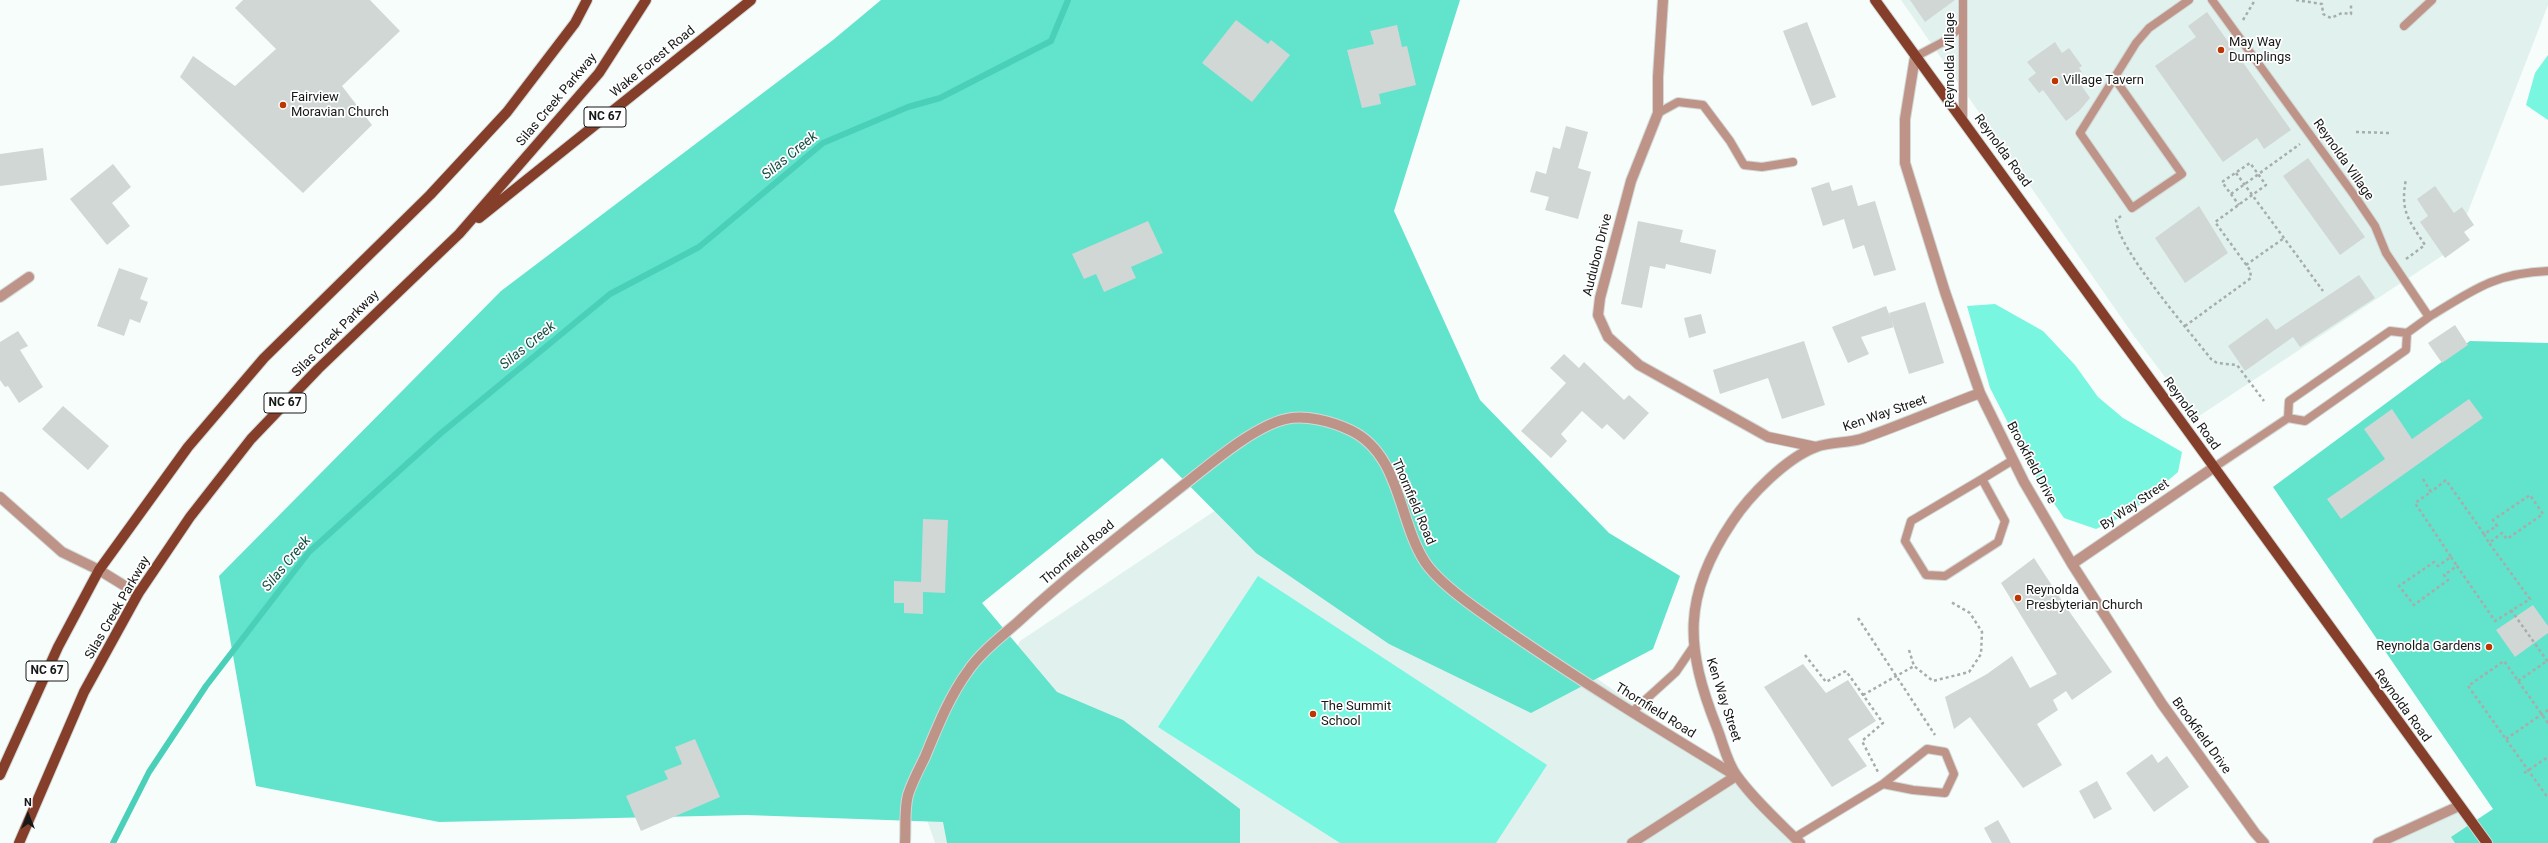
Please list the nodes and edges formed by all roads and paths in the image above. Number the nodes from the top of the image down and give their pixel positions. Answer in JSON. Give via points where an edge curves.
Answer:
{"nodes":[{"id":1,"x":587,"y":0,"type":"edge"},
{"id":2,"x":646,"y":0,"type":"edge"},
{"id":3,"x":751,"y":0,"type":"edge"},
{"id":4,"x":1663,"y":0,"type":"edge"},
{"id":5,"x":1875,"y":0,"type":"edge"},
{"id":6,"x":1963,"y":0,"type":"edge"},
{"id":7,"x":2189,"y":0,"type":"edge"},
{"id":8,"x":2212,"y":0,"type":"edge"},
{"id":9,"x":2255,"y":0,"type":"edge"},
{"id":10,"x":2296,"y":0,"type":"edge"},
{"id":11,"x":2432,"y":0,"type":"edge"},
{"id":12,"x":2351,"y":5,"type":"dead end"},
{"id":13,"x":2404,"y":26,"type":"dead end"},
{"id":14,"x":1961,"y":27,"type":"junction"},
{"id":15,"x":2236,"y":31,"type":"junction"},
{"id":16,"x":1915,"y":57,"type":"junction"},
{"id":17,"x":2115,"y":78,"type":"junction"},
{"id":18,"x":1658,"y":113,"type":"junction"},
{"id":19,"x":1963,"y":120,"type":"junction"},
{"id":20,"x":2356,"y":132,"type":"dead end"},
{"id":21,"x":2390,"y":133,"type":"dead end"},
{"id":22,"x":2301,"y":144,"type":"dead end"},
{"id":23,"x":1793,"y":162,"type":"dead end"},
{"id":24,"x":2236,"y":173,"type":"junction"},
{"id":25,"x":2258,"y":174,"type":"junction"},
{"id":26,"x":2406,"y":180,"type":"dead end"},
{"id":27,"x":2244,"y":184,"type":"junction"},
{"id":28,"x":2230,"y":194,"type":"junction"},
{"id":29,"x":2253,"y":195,"type":"junction"},
{"id":30,"x":2239,"y":205,"type":"junction"},
{"id":31,"x":2116,"y":225,"type":"dead end"},
{"id":32,"x":459,"y":234,"type":"junction"},
{"id":33,"x":2284,"y":238,"type":"junction"},
{"id":34,"x":2404,"y":260,"type":"dead end"},
{"id":35,"x":2246,"y":265,"type":"junction"},
{"id":36,"x":2548,"y":271,"type":"edge"},
{"id":37,"x":29,"y":277,"type":"dead end"},
{"id":38,"x":2323,"y":291,"type":"dead end"},
{"id":39,"x":0,"y":297,"type":"edge"},
{"id":40,"x":2429,"y":317,"type":"junction"},
{"id":41,"x":2185,"y":326,"type":"junction"},
{"id":42,"x":2407,"y":333,"type":"junction"},
{"id":43,"x":1980,"y":393,"type":"junction"},
{"id":44,"x":2264,"y":401,"type":"dead end"},
{"id":45,"x":2288,"y":418,"type":"junction"},
{"id":46,"x":1816,"y":447,"type":"junction"},
{"id":47,"x":2013,"y":460,"type":"junction"},
{"id":48,"x":2213,"y":468,"type":"junction"},
{"id":49,"x":1982,"y":479,"type":"junction"},
{"id":50,"x":2423,"y":479,"type":"dead end"},
{"id":51,"x":2431,"y":492,"type":"junction"},
{"id":52,"x":0,"y":497,"type":"edge"},
{"id":53,"x":2484,"y":534,"type":"junction"},
{"id":54,"x":2489,"y":542,"type":"junction"},
{"id":55,"x":2451,"y":557,"type":"junction"},
{"id":56,"x":2072,"y":564,"type":"junction"},
{"id":57,"x":2457,"y":566,"type":"junction"},
{"id":58,"x":99,"y":570,"type":"junction"},
{"id":59,"x":138,"y":594,"type":"junction"},
{"id":60,"x":1951,"y":602,"type":"dead end"},
{"id":61,"x":2511,"y":610,"type":"junction"},
{"id":62,"x":1858,"y":618,"type":"dead end"},
{"id":63,"x":1693,"y":647,"type":"junction"},
{"id":64,"x":1908,"y":650,"type":"dead end"},
{"id":65,"x":1805,"y":655,"type":"dead end"},
{"id":66,"x":2548,"y":661,"type":"edge"},
{"id":67,"x":1914,"y":666,"type":"junction"},
{"id":68,"x":1896,"y":675,"type":"junction"},
{"id":69,"x":2518,"y":681,"type":"junction"},
{"id":70,"x":1863,"y":695,"type":"junction"},
{"id":71,"x":2548,"y":710,"type":"edge"},
{"id":72,"x":1632,"y":712,"type":"junction"},
{"id":73,"x":2542,"y":714,"type":"junction"},
{"id":74,"x":2548,"y":723,"type":"edge"},
{"id":75,"x":1936,"y":735,"type":"dead end"},
{"id":76,"x":2506,"y":739,"type":"junction"},
{"id":77,"x":2548,"y":757,"type":"edge"},
{"id":78,"x":2528,"y":770,"type":"junction"},
{"id":79,"x":2524,"y":773,"type":"dead end"},
{"id":80,"x":0,"y":775,"type":"edge"},
{"id":81,"x":1736,"y":776,"type":"junction"},
{"id":82,"x":1883,"y":784,"type":"junction"},
{"id":83,"x":2548,"y":798,"type":"edge"},
{"id":84,"x":2459,"y":806,"type":"junction"},
{"id":85,"x":1797,"y":840,"type":"edge"},
{"id":86,"x":19,"y":843,"type":"edge"},
{"id":87,"x":905,"y":843,"type":"edge"},
{"id":88,"x":1632,"y":843,"type":"edge"},
{"id":89,"x":2264,"y":843,"type":"edge"},
{"id":90,"x":2378,"y":843,"type":"edge"},
{"id":91,"x":2487,"y":843,"type":"edge"}],
"edges":[{"from":1,"to":58,"type":"main road","number":"NC 67","via":[[575,23],[507,112],[430,195],[259,364],[188,448]]},
{"from":2,"to":32,"type":"main road","name":"Silas Creek Parkway","via":[[599,73]]},
{"from":3,"to":32,"type":"main road","name":"Wake Forest Road","number":"NC 67"},
{"from":4,"to":18,"type":"street"},
{"from":5,"to":16,"type":"main road","name":"Reynolda Road"},
{"from":6,"to":14,"type":"lane","name":"Reynolda Village"},
{"from":7,"to":17,"type":"lane","via":[[2149,28],[2136,43]]},
{"from":8,"to":15,"type":"lane","name":"Reynolda Village"},
{"from":9,"to":15,"type":"path"},
{"from":10,"to":12,"type":"path","via":[[2322,4],[2323,14],[2331,18],[2342,13],[2351,14]]},
{"from":11,"to":13,"type":"lane"},
{"from":14,"to":16,"type":"lane","via":[[1944,42]]},
{"from":14,"to":19,"type":"lane","name":"Reynolda Village"},
{"from":15,"to":40,"type":"lane","name":"Reynolda Village","via":[[2375,226],[2386,254]]},
{"from":16,"to":19,"type":"main road","name":"Reynolda Road"},
{"from":16,"to":43,"type":"street","name":"Brookfield Drive","via":[[1905,119],[1905,163],[1944,292]]},
{"from":17,"to":17,"type":"lane","via":[[2080,133],[2132,208],[2182,174]]},
{"from":18,"to":23,"type":"lane","via":[[1678,102],[1703,105],[1744,165],[1762,167]]},
{"from":18,"to":46,"type":"street","name":"Audubon Drive","via":[[1631,181],[1600,298],[1598,315],[1608,337],[1639,365],[1768,437]]},
{"from":19,"to":48,"type":"main road","name":"Reynolda Road"},
{"from":20,"to":21,"type":"path"},
{"from":22,"to":25,"type":"path"},
{"from":24,"to":25,"type":"path","via":[[2250,163]]},
{"from":24,"to":27,"type":"path"},
{"from":24,"to":28,"type":"path","via":[[2222,182]]},
{"from":25,"to":27,"type":"path"},
{"from":25,"to":29,"type":"path","via":[[2266,185]]},
{"from":26,"to":34,"type":"path","via":[[2404,210],[2425,245]]},
{"from":27,"to":28,"type":"path"},
{"from":27,"to":29,"type":"path"},
{"from":28,"to":30,"type":"path"},
{"from":29,"to":30,"type":"path"},
{"from":29,"to":33,"type":"path"},
{"from":30,"to":35,"type":"path","via":[[2215,222]]},
{"from":31,"to":41,"type":"path","via":[[2129,252]]},
{"from":32,"to":59,"type":"main road","name":"Silas Creek Parkway","number":"NC 67","via":[[318,369],[251,439],[190,516]]},
{"from":33,"to":35,"type":"path"},
{"from":33,"to":38,"type":"path"},
{"from":35,"to":41,"type":"path","via":[[2251,274],[2247,283]]},
{"from":36,"to":40,"type":"lane","via":[[2523,272],[2499,278]]},
{"from":37,"to":39,"type":"street"},
{"from":40,"to":42,"type":"lane"},
{"from":41,"to":44,"type":"path","via":[[2211,359],[2217,363],[2238,365]]},
{"from":42,"to":45,"type":"lane","via":[[2390,331],[2289,401]]},
{"from":42,"to":45,"type":"lane","via":[[2406,350],[2305,421]]},
{"from":43,"to":46,"type":"street","name":"Ken Way Street","via":[[1859,439]]},
{"from":43,"to":47,"type":"street","name":"Brookfield Drive"},
{"from":45,"to":48,"type":"lane"},
{"from":46,"to":63,"type":"street","name":"Ken Way Street","via":[[1787,465],[1754,493],[1712,553],[1704,570],[1694,606]]},
{"from":47,"to":49,"type":"lane"},
{"from":47,"to":56,"type":"street","name":"Brookfield Drive"},
{"from":48,"to":56,"type":"street","name":"By Way Street"},
{"from":48,"to":84,"type":"main road","name":"Reynolda Road"},
{"from":49,"to":49,"type":"lane","via":[[1911,521],[1905,541],[1926,575],[1944,576],[1998,542],[2005,521]]},
{"from":50,"to":51,"type":"path"},
{"from":51,"to":53,"type":"path","via":[[2446,480]]},
{"from":51,"to":55,"type":"path","via":[[2415,503]]},
{"from":52,"to":58,"type":"street","via":[[62,552]]},
{"from":53,"to":54,"type":"path"},
{"from":53,"to":54,"type":"path","via":[[2496,526],[2493,520],[2530,496],[2543,514],[2507,539],[2502,533]]},
{"from":54,"to":61,"type":"path","via":[[2530,599]]},
{"from":55,"to":57,"type":"path"},
{"from":55,"to":57,"type":"path","via":[[2438,566],[2434,562],[2399,586],[2414,605],[2448,580],[2444,575]]},
{"from":56,"to":89,"type":"street","name":"Brookfield Drive","via":[[2162,704],[2254,833]]},
{"from":57,"to":61,"type":"path","via":[[2495,621]]},
{"from":58,"to":59,"type":"street"},
{"from":58,"to":80,"type":"main road","number":"NC 67","via":[[58,647]]},
{"from":59,"to":86,"type":"main road","name":"Silas Creek Parkway","number":"NC 67","via":[[84,692]]},
{"from":60,"to":67,"type":"path","via":[[1970,613],[1982,632],[1981,654],[1968,672],[1932,681]]},
{"from":61,"to":66,"type":"path"},
{"from":62,"to":68,"type":"path"},
{"from":63,"to":72,"type":"lane","via":[[1676,672]]},
{"from":63,"to":81,"type":"street","name":"Ken Way Street","via":[[1705,697]]},
{"from":64,"to":67,"type":"path"},
{"from":65,"to":70,"type":"path","via":[[1826,682],[1846,671]]},
{"from":66,"to":69,"type":"path"},
{"from":67,"to":68,"type":"path"},
{"from":68,"to":70,"type":"path"},
{"from":68,"to":75,"type":"path"},
{"from":69,"to":73,"type":"path"},
{"from":69,"to":76,"type":"path","via":[[2504,661],[2468,686]]},
{"from":70,"to":82,"type":"path","via":[[1883,723],[1862,742]]},
{"from":71,"to":73,"type":"path"},
{"from":72,"to":81,"type":"street","name":"Thornfield Road"},
{"from":72,"to":87,"type":"street","name":"Thornfield Road","via":[[1494,621],[1438,577],[1426,564],[1418,548],[1385,465],[1368,443],[1353,431],[1339,426],[1289,418],[1275,422],[1222,456],[1120,535],[976,659],[965,674],[940,722],[908,797]]},
{"from":73,"to":74,"type":"path"},
{"from":73,"to":76,"type":"path"},
{"from":76,"to":78,"type":"path"},
{"from":77,"to":78,"type":"path"},
{"from":78,"to":79,"type":"path"},
{"from":78,"to":83,"type":"path"},
{"from":81,"to":85,"type":"street","name":"Ken Way Street"},
{"from":81,"to":88,"type":"street"},
{"from":82,"to":82,"type":"lane","via":[[1945,793],[1954,774],[1945,752],[1927,749]]},
{"from":82,"to":85,"type":"lane"},
{"from":84,"to":90,"type":"street"},
{"from":84,"to":91,"type":"main road","name":"Reynolda Road"}]}
